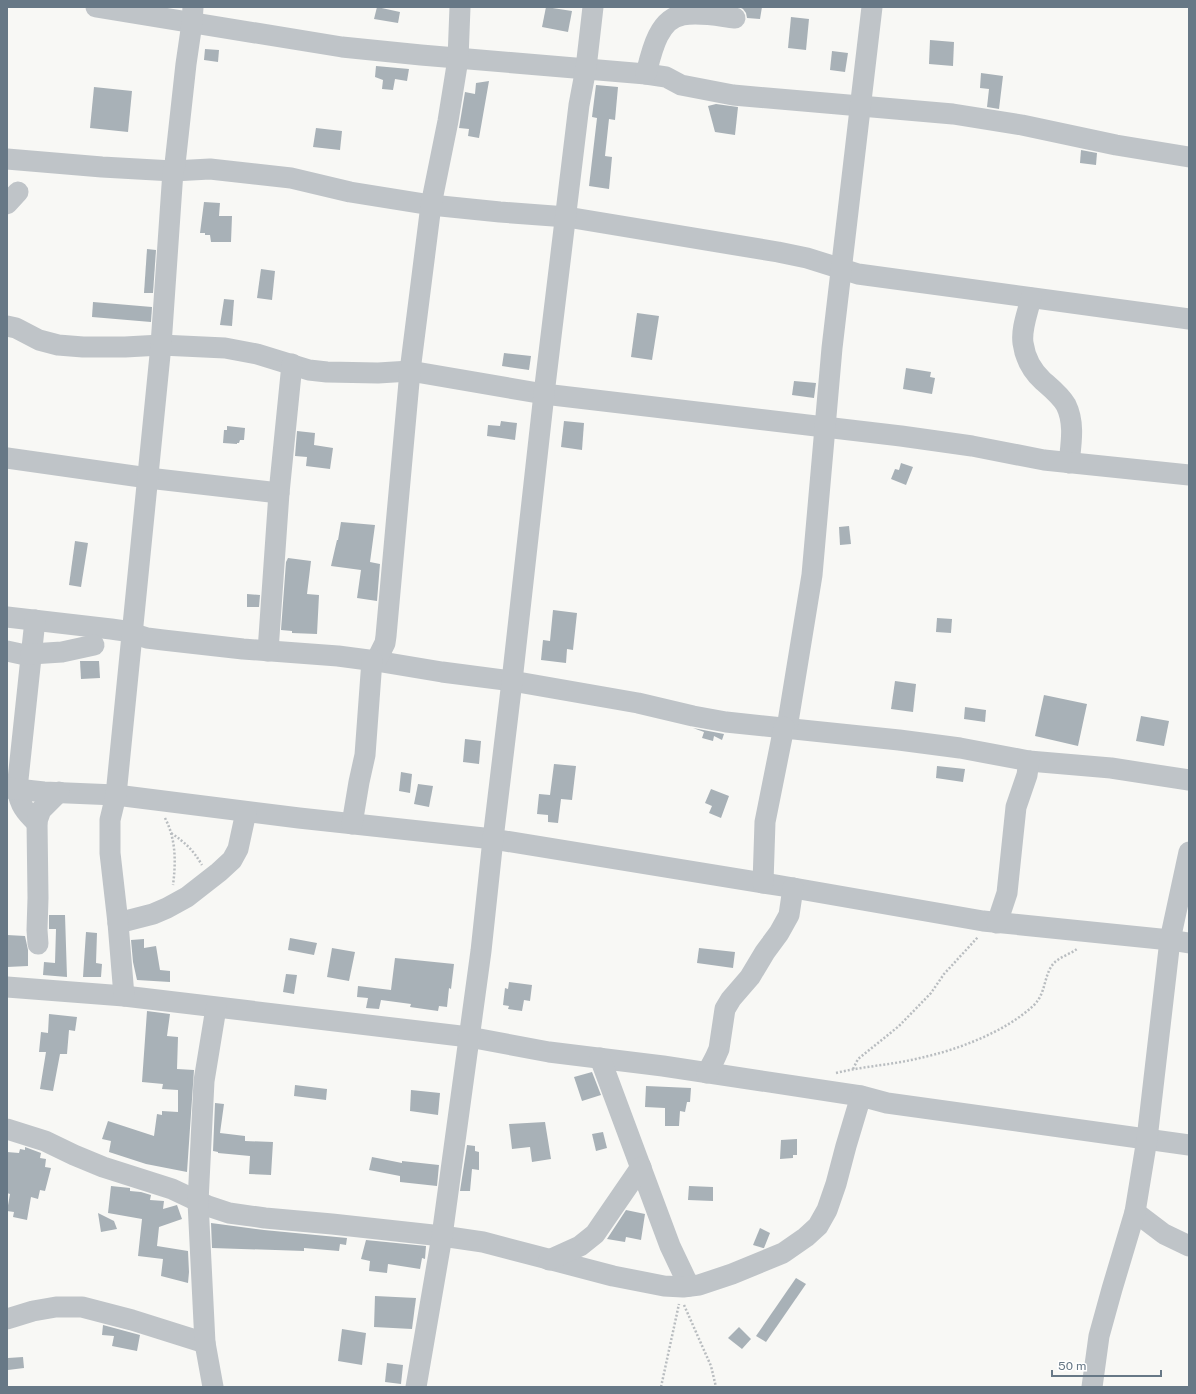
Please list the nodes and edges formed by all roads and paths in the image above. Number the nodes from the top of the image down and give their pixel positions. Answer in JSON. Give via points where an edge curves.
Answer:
{"nodes":[{"id":1,"x":96,"y":7,"type":"edge"},
{"id":2,"x":460,"y":7,"type":"edge"},
{"id":3,"x":593,"y":7,"type":"edge"},
{"id":4,"x":872,"y":7,"type":"edge"},
{"id":5,"x":193,"y":15,"type":"edge"},
{"id":6,"x":735,"y":18,"type":"dead end"},
{"id":7,"x":458,"y":59,"type":"junction"},
{"id":8,"x":586,"y":68,"type":"junction"},
{"id":9,"x":646,"y":74,"type":"junction"},
{"id":10,"x":861,"y":106,"type":"junction"},
{"id":11,"x":1189,"y":157,"type":"edge"},
{"id":12,"x":7,"y":159,"type":"edge"},
{"id":13,"x":173,"y":171,"type":"junction"},
{"id":14,"x":432,"y":205,"type":"junction"},
{"id":15,"x":566,"y":217,"type":"junction"},
{"id":16,"x":842,"y":270,"type":"junction"},
{"id":17,"x":1031,"y":298,"type":"junction"},
{"id":18,"x":1189,"y":319,"type":"edge"},
{"id":19,"x":8,"y":322,"type":"edge"},
{"id":20,"x":161,"y":345,"type":"junction"},
{"id":21,"x":292,"y":364,"type":"junction"},
{"id":22,"x":410,"y":371,"type":"junction"},
{"id":23,"x":544,"y":394,"type":"junction"},
{"id":24,"x":825,"y":428,"type":"junction"},
{"id":25,"x":7,"y":458,"type":"edge"},
{"id":26,"x":1069,"y":463,"type":"junction"},
{"id":27,"x":1189,"y":475,"type":"edge"},
{"id":28,"x":148,"y":478,"type":"junction"},
{"id":29,"x":279,"y":493,"type":"junction"},
{"id":30,"x":7,"y":617,"type":"edge"},
{"id":31,"x":35,"y":620,"type":"junction"},
{"id":32,"x":133,"y":634,"type":"junction"},
{"id":33,"x":94,"y":645,"type":"dead end"},
{"id":34,"x":7,"y":650,"type":"edge"},
{"id":35,"x":268,"y":651,"type":"junction"},
{"id":36,"x":30,"y":655,"type":"junction"},
{"id":37,"x":374,"y":660,"type":"junction"},
{"id":38,"x":512,"y":681,"type":"junction"},
{"id":39,"x":786,"y":728,"type":"junction"},
{"id":40,"x":1029,"y":760,"type":"junction"},
{"id":41,"x":1189,"y":780,"type":"edge"},
{"id":42,"x":12,"y":788,"type":"edge"},
{"id":43,"x":59,"y":792,"type":"junction"},
{"id":44,"x":116,"y":796,"type":"junction"},
{"id":45,"x":155,"y":800,"type":"junction"},
{"id":46,"x":246,"y":812,"type":"junction"},
{"id":47,"x":37,"y":823,"type":"junction"},
{"id":48,"x":352,"y":824,"type":"junction"},
{"id":49,"x":171,"y":833,"type":"junction"},
{"id":50,"x":493,"y":839,"type":"junction"},
{"id":51,"x":1189,"y":852,"type":"edge"},
{"id":52,"x":210,"y":879,"type":"junction"},
{"id":53,"x":763,"y":883,"type":"junction"},
{"id":54,"x":793,"y":888,"type":"junction"},
{"id":55,"x":172,"y":906,"type":"junction"},
{"id":56,"x":993,"y":922,"type":"junction"},
{"id":57,"x":118,"y":923,"type":"junction"},
{"id":58,"x":1094,"y":932,"type":"junction"},
{"id":59,"x":1180,"y":941,"type":"edge"},
{"id":60,"x":38,"y":944,"type":"dead end"},
{"id":61,"x":7,"y":987,"type":"edge"},
{"id":62,"x":124,"y":996,"type":"junction"},
{"id":63,"x":216,"y":1008,"type":"junction"},
{"id":64,"x":469,"y":1037,"type":"junction"},
{"id":65,"x":600,"y":1058,"type":"junction"},
{"id":66,"x":852,"y":1069,"type":"junction"},
{"id":67,"x":707,"y":1073,"type":"junction"},
{"id":68,"x":835,"y":1074,"type":"dead end"},
{"id":69,"x":861,"y":1096,"type":"junction"},
{"id":70,"x":7,"y":1128,"type":"edge"},
{"id":71,"x":1147,"y":1139,"type":"junction"},
{"id":72,"x":1189,"y":1145,"type":"edge"},
{"id":73,"x":641,"y":1167,"type":"junction"},
{"id":74,"x":198,"y":1202,"type":"junction"},
{"id":75,"x":1135,"y":1212,"type":"junction"},
{"id":76,"x":442,"y":1236,"type":"junction"},
{"id":77,"x":1189,"y":1246,"type":"edge"},
{"id":78,"x":549,"y":1260,"type":"junction"},
{"id":79,"x":684,"y":1290,"type":"junction"},
{"id":80,"x":7,"y":1318,"type":"edge"},
{"id":81,"x":205,"y":1343,"type":"junction"},
{"id":82,"x":212,"y":1387,"type":"edge"},
{"id":83,"x":416,"y":1387,"type":"edge"},
{"id":84,"x":661,"y":1387,"type":"edge"},
{"id":85,"x":716,"y":1387,"type":"edge"},
{"id":86,"x":1092,"y":1387,"type":"edge"}],
"edges":[{"from":1,"to":5,"type":"street"},
{"from":2,"to":7,"type":"street"},
{"from":3,"to":8,"type":"street"},
{"from":4,"to":10,"type":"street"},
{"from":5,"to":7,"type":"street","via":[[342,47]]},
{"from":5,"to":13,"type":"street"},
{"from":6,"to":9,"type":"street","via":[[694,14],[672,18],[658,38]]},
{"from":7,"to":8,"type":"street"},
{"from":7,"to":14,"type":"street"},
{"from":8,"to":9,"type":"street"},
{"from":8,"to":15,"type":"street","via":[[579,105]]},
{"from":9,"to":10,"type":"street","via":[[666,77],[681,85],[733,95]]},
{"from":10,"to":11,"type":"street","via":[[953,114]]},
{"from":10,"to":16,"type":"street"},
{"from":12,"to":13,"type":"street"},
{"from":13,"to":14,"type":"street","via":[[210,169],[291,178],[350,192]]},
{"from":13,"to":20,"type":"street"},
{"from":14,"to":15,"type":"street"},
{"from":14,"to":22,"type":"street"},
{"from":15,"to":16,"type":"street","via":[[778,252],[807,258]]},
{"from":15,"to":23,"type":"street"},
{"from":16,"to":17,"type":"street"},
{"from":16,"to":24,"type":"street"},
{"from":17,"to":18,"type":"street"},
{"from":17,"to":26,"type":"street","via":[[1023,334],[1026,357],[1041,380],[1056,392],[1066,405],[1072,437]]},
{"from":19,"to":20,"type":"street","via":[[39,340],[58,345]]},
{"from":20,"to":21,"type":"street","via":[[224,348]]},
{"from":20,"to":28,"type":"street"},
{"from":21,"to":22,"type":"street","via":[[309,370],[327,372]]},
{"from":21,"to":29,"type":"street"},
{"from":22,"to":23,"type":"street"},
{"from":22,"to":37,"type":"street","via":[[386,636],[385,643]]},
{"from":23,"to":24,"type":"street"},
{"from":23,"to":38,"type":"street"},
{"from":24,"to":26,"type":"street","via":[[972,446]]},
{"from":24,"to":39,"type":"street","via":[[812,575]]},
{"from":25,"to":28,"type":"street"},
{"from":26,"to":27,"type":"street"},
{"from":28,"to":29,"type":"street"},
{"from":28,"to":32,"type":"street"},
{"from":29,"to":35,"type":"street"},
{"from":30,"to":31,"type":"street"},
{"from":31,"to":32,"type":"street"},
{"from":31,"to":36,"type":"street"},
{"from":32,"to":35,"type":"street","via":[[146,638]]},
{"from":32,"to":44,"type":"street"},
{"from":33,"to":36,"type":"street"},
{"from":34,"to":36,"type":"street"},
{"from":35,"to":37,"type":"street"},
{"from":36,"to":42,"type":"street"},
{"from":37,"to":38,"type":"street"},
{"from":37,"to":48,"type":"street","via":[[365,755]]},
{"from":38,"to":39,"type":"street","via":[[638,703],[726,722]]},
{"from":38,"to":50,"type":"street"},
{"from":39,"to":40,"type":"street","via":[[960,748]]},
{"from":39,"to":53,"type":"street","via":[[766,822]]},
{"from":40,"to":41,"type":"street","via":[[1110,768]]},
{"from":40,"to":56,"type":"street","via":[[1016,807],[1007,893]]},
{"from":42,"to":43,"type":"street"},
{"from":42,"to":47,"type":"street","via":[[25,812]]},
{"from":43,"to":44,"type":"street"},
{"from":43,"to":47,"type":"street","via":[[41,810]]},
{"from":44,"to":45,"type":"street"},
{"from":44,"to":57,"type":"street","via":[[110,820],[110,853]]},
{"from":45,"to":46,"type":"street"},
{"from":45,"to":49,"type":"path"},
{"from":46,"to":48,"type":"street"},
{"from":46,"to":52,"type":"street","via":[[238,849],[232,860]]},
{"from":47,"to":60,"type":"street"},
{"from":48,"to":50,"type":"street"},
{"from":49,"to":52,"type":"path","via":[[186,843]]},
{"from":49,"to":55,"type":"path","via":[[175,852]]},
{"from":50,"to":53,"type":"street"},
{"from":50,"to":64,"type":"street"},
{"from":51,"to":59,"type":"street"},
{"from":52,"to":55,"type":"street"},
{"from":53,"to":54,"type":"street"},
{"from":54,"to":56,"type":"street"},
{"from":54,"to":67,"type":"street","via":[[789,915],[779,933],[725,1009],[719,1049]]},
{"from":55,"to":57,"type":"street"},
{"from":56,"to":58,"type":"street"},
{"from":56,"to":66,"type":"path","via":[[944,974],[931,994],[858,1059]]},
{"from":57,"to":62,"type":"street"},
{"from":58,"to":59,"type":"street"},
{"from":58,"to":66,"type":"path","via":[[1073,952],[1053,964],[1037,1002],[1003,1028],[958,1047],[921,1058]]},
{"from":59,"to":71,"type":"street"},
{"from":61,"to":62,"type":"street"},
{"from":62,"to":63,"type":"street"},
{"from":63,"to":64,"type":"street"},
{"from":63,"to":74,"type":"street","via":[[204,1081]]},
{"from":64,"to":65,"type":"street","via":[[549,1052]]},
{"from":64,"to":76,"type":"street"},
{"from":65,"to":67,"type":"street"},
{"from":65,"to":73,"type":"street"},
{"from":66,"to":68,"type":"path"},
{"from":67,"to":69,"type":"street"},
{"from":69,"to":71,"type":"street","via":[[887,1103]]},
{"from":69,"to":79,"type":"street","via":[[836,1184],[818,1226],[784,1253]]},
{"from":70,"to":74,"type":"street","via":[[45,1141],[103,1167],[172,1189]]},
{"from":71,"to":72,"type":"street"},
{"from":71,"to":75,"type":"street"},
{"from":73,"to":78,"type":"street","via":[[595,1234],[580,1246]]},
{"from":73,"to":79,"type":"street"},
{"from":74,"to":76,"type":"street","via":[[229,1213]]},
{"from":74,"to":81,"type":"street"},
{"from":75,"to":77,"type":"street","via":[[1164,1234]]},
{"from":75,"to":86,"type":"street","via":[[1099,1336]]},
{"from":76,"to":78,"type":"street","via":[[483,1242]]},
{"from":76,"to":83,"type":"street"},
{"from":78,"to":79,"type":"street"},
{"from":79,"to":84,"type":"path"},
{"from":79,"to":85,"type":"path"},
{"from":80,"to":81,"type":"street","via":[[56,1307],[82,1307]]},
{"from":81,"to":82,"type":"street"}]}
